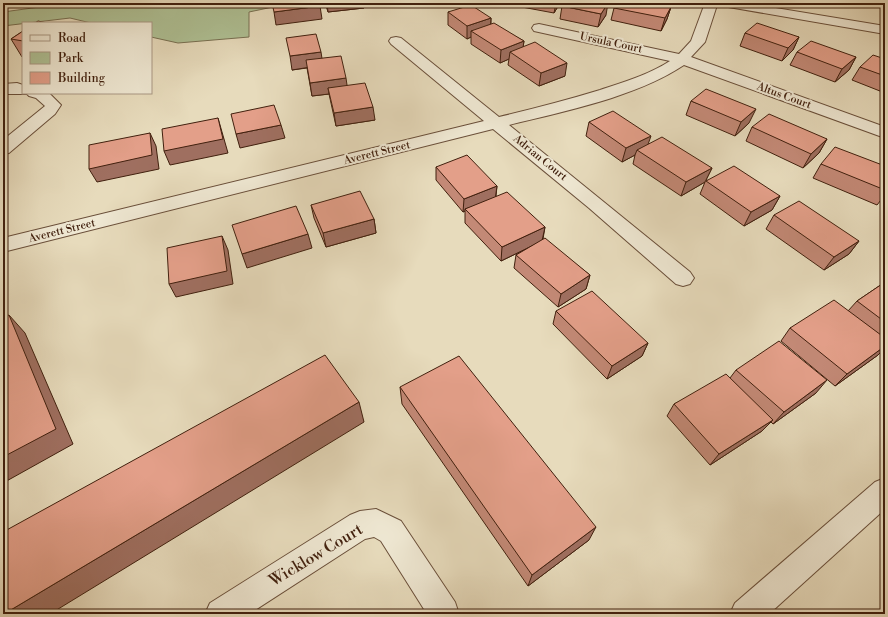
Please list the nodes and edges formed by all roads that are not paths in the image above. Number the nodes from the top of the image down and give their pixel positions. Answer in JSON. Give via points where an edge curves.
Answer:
{"nodes":[{"id":1,"x":711,"y":3,"type":"edge"},
{"id":2,"x":722,"y":3,"type":"edge"},
{"id":3,"x":539,"y":28,"type":"dead end"},
{"id":4,"x":885,"y":30,"type":"edge"},
{"id":5,"x":396,"y":41,"type":"dead end"},
{"id":6,"x":682,"y":59,"type":"junction"},
{"id":7,"x":3,"y":89,"type":"edge"},
{"id":8,"x":22,"y":90,"type":"edge"},
{"id":9,"x":38,"y":94,"type":"edge"},
{"id":10,"x":497,"y":123,"type":"junction"},
{"id":11,"x":885,"y":133,"type":"edge"},
{"id":12,"x":3,"y":149,"type":"edge"},
{"id":13,"x":3,"y":245,"type":"edge"},
{"id":14,"x":683,"y":278,"type":"dead end"},
{"id":15,"x":885,"y":491,"type":"edge"},
{"id":16,"x":221,"y":614,"type":"edge"},
{"id":17,"x":444,"y":614,"type":"edge"},
{"id":18,"x":746,"y":614,"type":"edge"}],
"edges":[{"from":1,"to":6,"type":"street","name":"Averett Street","via":[[698,42]]},
{"from":2,"to":4,"type":"street"},
{"from":3,"to":6,"type":"street","name":"Ursula Court"},
{"from":5,"to":10,"type":"street","name":"Adrian Court"},
{"from":6,"to":10,"type":"street","name":"Averett Street","via":[[641,82],[568,105]]},
{"from":6,"to":11,"type":"street","name":"Altus Court"},
{"from":7,"to":8,"type":"street"},
{"from":9,"to":12,"type":"street","via":[[53,105]]},
{"from":10,"to":13,"type":"street","name":"Averett Street"},
{"from":10,"to":14,"type":"street","name":"Adrian Court"},
{"from":15,"to":18,"type":"street"},
{"from":16,"to":17,"type":"street","name":"Wicklow Court","via":[[360,526],[376,523],[391,531]]}]}
